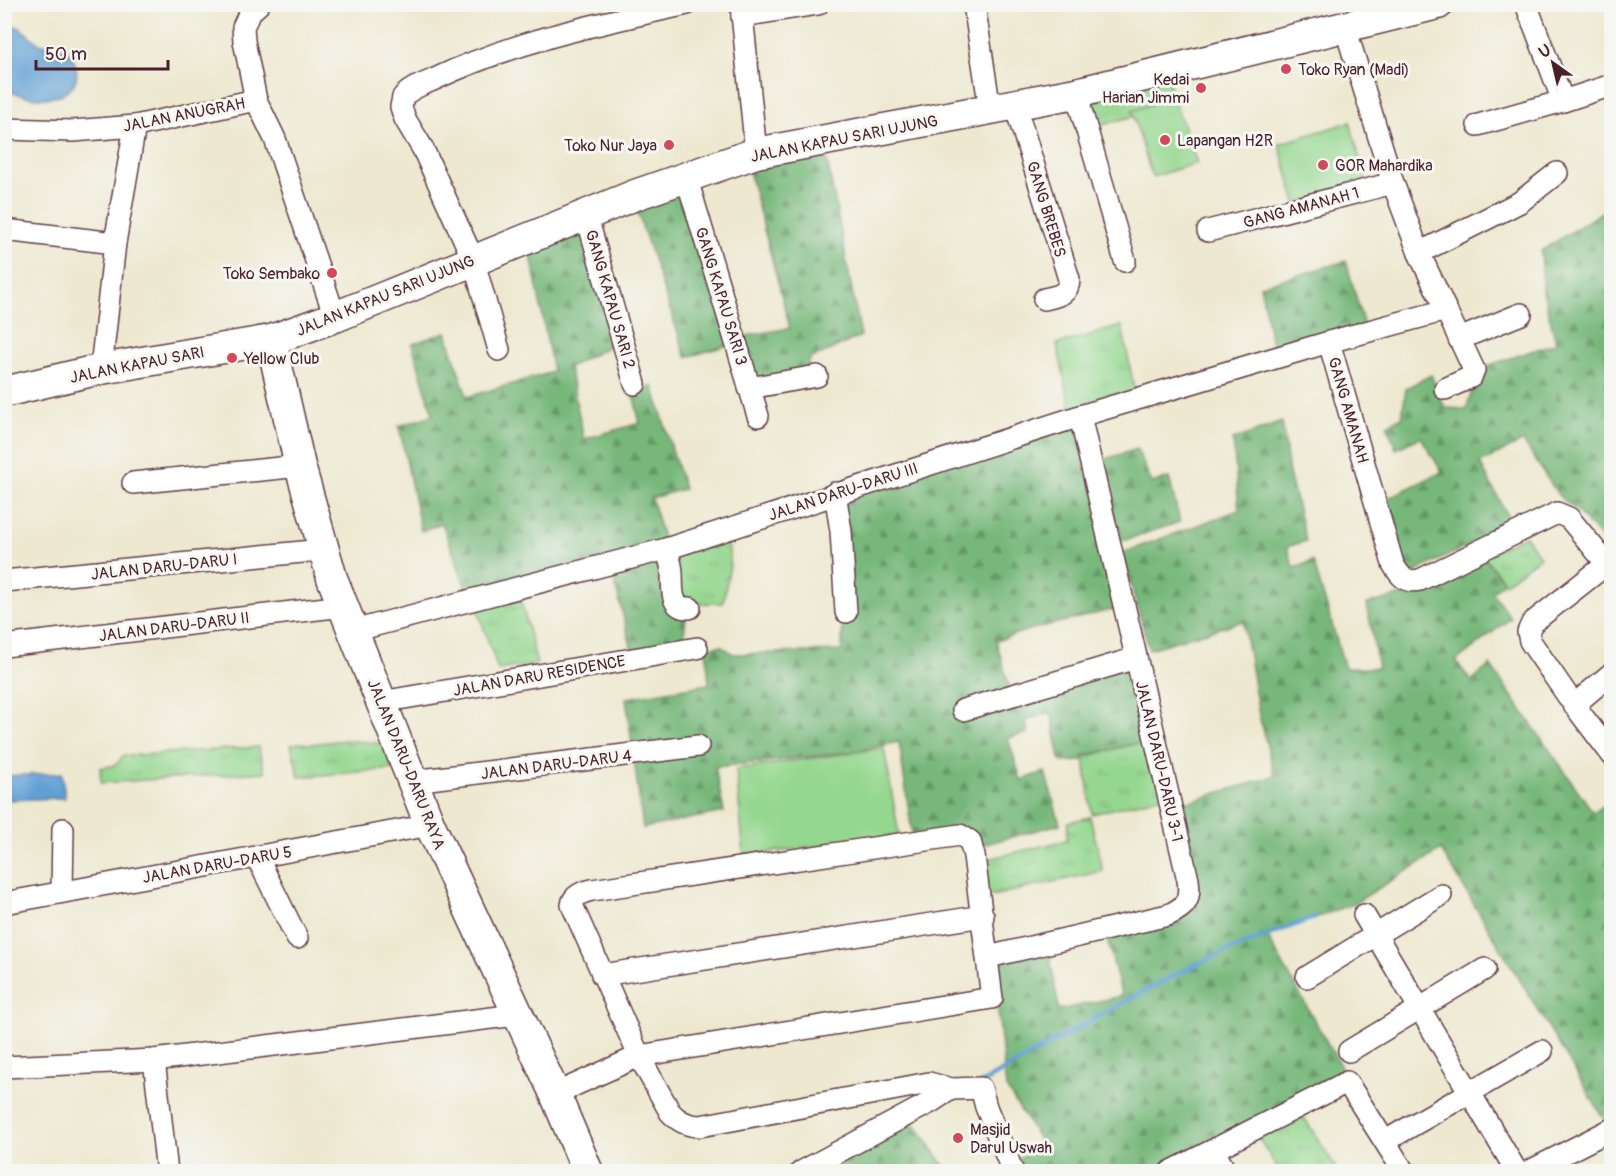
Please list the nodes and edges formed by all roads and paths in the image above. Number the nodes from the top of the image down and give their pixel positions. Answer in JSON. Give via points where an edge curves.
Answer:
{"nodes":[{"id":1,"x":259,"y":4,"type":"edge"},
{"id":2,"x":687,"y":4,"type":"edge"},
{"id":3,"x":818,"y":4,"type":"edge"},
{"id":4,"x":1438,"y":4,"type":"edge"},
{"id":5,"x":1526,"y":4,"type":"edge"},
{"id":6,"x":978,"y":5,"type":"edge"},
{"id":7,"x":742,"y":10,"type":"edge"},
{"id":8,"x":1345,"y":27,"type":"junction"},
{"id":9,"x":1611,"y":85,"type":"edge"},
{"id":10,"x":1076,"y":93,"type":"junction"},
{"id":11,"x":256,"y":100,"type":"junction"},
{"id":12,"x":1563,"y":101,"type":"junction"},
{"id":13,"x":1003,"y":107,"type":"junction"},
{"id":14,"x":1478,"y":125,"type":"dead end"},
{"id":15,"x":135,"y":126,"type":"junction"},
{"id":16,"x":4,"y":129,"type":"edge"},
{"id":17,"x":756,"y":153,"type":"junction"},
{"id":18,"x":1557,"y":173,"type":"dead end"},
{"id":19,"x":686,"y":176,"type":"junction"},
{"id":20,"x":1393,"y":183,"type":"junction"},
{"id":21,"x":586,"y":214,"type":"junction"},
{"id":22,"x":4,"y":230,"type":"edge"},
{"id":23,"x":1208,"y":231,"type":"dead end"},
{"id":24,"x":115,"y":243,"type":"junction"},
{"id":25,"x":1419,"y":253,"type":"junction"},
{"id":26,"x":473,"y":259,"type":"junction"},
{"id":27,"x":1125,"y":261,"type":"dead end"},
{"id":28,"x":1044,"y":299,"type":"dead end"},
{"id":29,"x":1446,"y":310,"type":"junction"},
{"id":30,"x":1521,"y":314,"type":"dead end"},
{"id":31,"x":335,"y":317,"type":"junction"},
{"id":32,"x":1459,"y":339,"type":"junction"},
{"id":33,"x":270,"y":340,"type":"junction"},
{"id":34,"x":1329,"y":342,"type":"junction"},
{"id":35,"x":499,"y":350,"type":"dead end"},
{"id":36,"x":101,"y":369,"type":"junction"},
{"id":37,"x":817,"y":376,"type":"dead end"},
{"id":38,"x":635,"y":384,"type":"dead end"},
{"id":39,"x":749,"y":388,"type":"junction"},
{"id":40,"x":1445,"y":389,"type":"dead end"},
{"id":41,"x":4,"y":392,"type":"edge"},
{"id":42,"x":758,"y":416,"type":"dead end"},
{"id":43,"x":1080,"y":416,"type":"junction"},
{"id":44,"x":300,"y":466,"type":"junction"},
{"id":45,"x":134,"y":483,"type":"dead end"},
{"id":46,"x":835,"y":493,"type":"junction"},
{"id":47,"x":666,"y":549,"type":"junction"},
{"id":48,"x":323,"y":550,"type":"junction"},
{"id":49,"x":1609,"y":562,"type":"edge"},
{"id":50,"x":4,"y":581,"type":"edge"},
{"id":51,"x":690,"y":608,"type":"dead end"},
{"id":52,"x":846,"y":612,"type":"dead end"},
{"id":53,"x":348,"y":619,"type":"junction"},
{"id":54,"x":4,"y":646,"type":"edge"},
{"id":55,"x":697,"y":648,"type":"dead end"},
{"id":56,"x":1136,"y":658,"type":"junction"},
{"id":57,"x":1611,"y":673,"type":"edge"},
{"id":58,"x":381,"y":702,"type":"junction"},
{"id":59,"x":1574,"y":705,"type":"junction"},
{"id":60,"x":963,"y":710,"type":"dead end"},
{"id":61,"x":698,"y":746,"type":"dead end"},
{"id":62,"x":1611,"y":755,"type":"edge"},
{"id":63,"x":413,"y":781,"type":"junction"},
{"id":64,"x":430,"y":825,"type":"junction"},
{"id":65,"x":63,"y":829,"type":"dead end"},
{"id":66,"x":257,"y":857,"type":"junction"},
{"id":67,"x":62,"y":892,"type":"junction"},
{"id":68,"x":1441,"y":895,"type":"dead end"},
{"id":69,"x":4,"y":903,"type":"edge"},
{"id":70,"x":1364,"y":915,"type":"dead end"},
{"id":71,"x":982,"y":916,"type":"junction"},
{"id":72,"x":1376,"y":935,"type":"junction"},
{"id":73,"x":297,"y":938,"type":"dead end"},
{"id":74,"x":988,"y":957,"type":"junction"},
{"id":75,"x":1485,"y":969,"type":"dead end"},
{"id":76,"x":602,"y":975,"type":"junction"},
{"id":77,"x":1307,"y":977,"type":"dead end"},
{"id":78,"x":1420,"y":1008,"type":"junction"},
{"id":79,"x":516,"y":1015,"type":"junction"},
{"id":80,"x":1349,"y":1051,"type":"dead end"},
{"id":81,"x":1542,"y":1051,"type":"dead end"},
{"id":82,"x":639,"y":1056,"type":"junction"},
{"id":83,"x":154,"y":1059,"type":"junction"},
{"id":84,"x":4,"y":1067,"type":"edge"},
{"id":85,"x":951,"y":1089,"type":"junction"},
{"id":86,"x":1471,"y":1092,"type":"junction"},
{"id":87,"x":555,"y":1094,"type":"junction"},
{"id":88,"x":1611,"y":1129,"type":"edge"},
{"id":89,"x":1394,"y":1136,"type":"dead end"},
{"id":90,"x":1561,"y":1164,"type":"edge"},
{"id":91,"x":167,"y":1172,"type":"edge"},
{"id":92,"x":588,"y":1172,"type":"edge"},
{"id":93,"x":801,"y":1172,"type":"edge"},
{"id":94,"x":1013,"y":1172,"type":"edge"},
{"id":95,"x":1170,"y":1172,"type":"edge"},
{"id":96,"x":1404,"y":1172,"type":"edge"},
{"id":97,"x":1517,"y":1172,"type":"edge"},
{"id":98,"x":1528,"y":1172,"type":"edge"}],
"edges":[{"from":1,"to":11,"type":"street","via":[[249,12],[243,27]]},
{"from":2,"to":26,"type":"street","via":[[529,43],[452,71],[405,94],[401,102],[405,118]]},
{"from":3,"to":7,"type":"street"},
{"from":4,"to":8,"type":"street","name":"JALAN KAPAU SARI UJUNG"},
{"from":5,"to":12,"type":"street"},
{"from":6,"to":13,"type":"street","name":"GANG BREBES"},
{"from":7,"to":17,"type":"street"},
{"from":8,"to":10,"type":"street","name":"JALAN KAPAU SARI UJUNG"},
{"from":8,"to":20,"type":"street"},
{"from":9,"to":12,"type":"street"},
{"from":10,"to":13,"type":"street","name":"JALAN KAPAU SARI UJUNG"},
{"from":10,"to":27,"type":"street"},
{"from":11,"to":15,"type":"street","name":"JALAN ANUGRAH"},
{"from":11,"to":31,"type":"street","via":[[275,139]]},
{"from":12,"to":14,"type":"street"},
{"from":13,"to":17,"type":"street","name":"JALAN KAPAU SARI UJUNG"},
{"from":13,"to":28,"type":"street","name":"GANG BREBES","via":[[1069,279],[1062,294]]},
{"from":15,"to":16,"type":"street","name":"JALAN ANUGRAH","via":[[73,131]]},
{"from":15,"to":24,"type":"street"},
{"from":17,"to":19,"type":"street","name":"JALAN KAPAU SARI UJUNG"},
{"from":18,"to":25,"type":"street","via":[[1520,202]]},
{"from":19,"to":21,"type":"street","name":"JALAN KAPAU SARI UJUNG"},
{"from":19,"to":39,"type":"street","name":"GANG KAPAU SARI 3"},
{"from":20,"to":23,"type":"street","name":"GANG AMANAH 1"},
{"from":20,"to":25,"type":"street"},
{"from":21,"to":26,"type":"street","name":"JALAN KAPAU SARI UJUNG"},
{"from":21,"to":38,"type":"street","name":"GANG KAPAU SARI 2"},
{"from":22,"to":24,"type":"street"},
{"from":24,"to":36,"type":"street"},
{"from":25,"to":29,"type":"street"},
{"from":26,"to":31,"type":"street","name":"JALAN KAPAU SARI UJUNG"},
{"from":26,"to":35,"type":"street"},
{"from":29,"to":32,"type":"street"},
{"from":29,"to":34,"type":"street","name":"GANG AMANAH"},
{"from":30,"to":32,"type":"street"},
{"from":31,"to":33,"type":"street","name":"JALAN KAPAU SARI UJUNG"},
{"from":32,"to":40,"type":"street","via":[[1474,372]]},
{"from":33,"to":36,"type":"street","name":"JALAN KAPAU SARI"},
{"from":33,"to":44,"type":"street","name":"JALAN DARU-DARU RAYA"},
{"from":34,"to":43,"type":"street","name":"JALAN DARU-DARU III"},
{"from":34,"to":49,"type":"street","name":"GANG AMANAH","via":[[1393,564],[1401,577],[1420,580],[1557,513],[1569,518]]},
{"from":36,"to":41,"type":"street","name":"JALAN KAPAU SARI"},
{"from":37,"to":39,"type":"street"},
{"from":39,"to":42,"type":"street","name":"GANG KAPAU SARI 3"},
{"from":43,"to":46,"type":"street","name":"JALAN DARU-DARU III"},
{"from":43,"to":56,"type":"street","name":"JALAN DARU-DARU 3-1"},
{"from":44,"to":45,"type":"street"},
{"from":44,"to":48,"type":"street","name":"JALAN DARU-DARU RAYA"},
{"from":46,"to":47,"type":"street","name":"JALAN DARU-DARU III"},
{"from":46,"to":52,"type":"street"},
{"from":47,"to":51,"type":"street","via":[[674,601]]},
{"from":47,"to":53,"type":"street","name":"JALAN DARU-DARU III"},
{"from":48,"to":50,"type":"street","name":"JALAN DARU-DARU I"},
{"from":48,"to":53,"type":"street","name":"JALAN DARU-DARU RAYA"},
{"from":49,"to":59,"type":"street","via":[[1532,623],[1528,632],[1530,641]]},
{"from":53,"to":54,"type":"street","name":"JALAN DARU-DARU II"},
{"from":53,"to":58,"type":"street","name":"JALAN DARU-DARU RAYA"},
{"from":55,"to":58,"type":"street","name":"JALAN DARU RESIDENCE"},
{"from":56,"to":60,"type":"street"},
{"from":56,"to":74,"type":"street","name":"JALAN DARU-DARU 3-1","via":[[1188,880],[1189,899],[1168,915]]},
{"from":57,"to":59,"type":"street"},
{"from":58,"to":63,"type":"street","name":"JALAN DARU-DARU RAYA"},
{"from":59,"to":62,"type":"street"},
{"from":61,"to":63,"type":"street","name":"JALAN DARU-DARU 4"},
{"from":63,"to":64,"type":"street","name":"JALAN DARU-DARU RAYA"},
{"from":64,"to":66,"type":"street","name":"JALAN DARU-DARU 5"},
{"from":64,"to":79,"type":"street","name":"JALAN DARU-DARU RAYA"},
{"from":65,"to":67,"type":"street"},
{"from":66,"to":67,"type":"street","name":"JALAN DARU-DARU 5"},
{"from":66,"to":73,"type":"street"},
{"from":67,"to":69,"type":"street","name":"JALAN DARU-DARU 5"},
{"from":68,"to":72,"type":"street"},
{"from":70,"to":72,"type":"street"},
{"from":71,"to":74,"type":"street"},
{"from":71,"to":76,"type":"street"},
{"from":71,"to":76,"type":"street","via":[[971,844],[968,838],[960,836],[592,890],[574,898],[572,905]]},
{"from":72,"to":77,"type":"street"},
{"from":72,"to":78,"type":"street"},
{"from":74,"to":82,"type":"street","via":[[992,998]]},
{"from":75,"to":78,"type":"street"},
{"from":76,"to":82,"type":"street"},
{"from":78,"to":80,"type":"street"},
{"from":78,"to":86,"type":"street"},
{"from":79,"to":83,"type":"street"},
{"from":79,"to":87,"type":"street","name":"JALAN DARU-DARU RAYA"},
{"from":81,"to":86,"type":"street"},
{"from":82,"to":85,"type":"street","via":[[670,1112],[693,1126],[929,1083]]},
{"from":82,"to":87,"type":"street"},
{"from":83,"to":84,"type":"street"},
{"from":83,"to":91,"type":"street"},
{"from":85,"to":93,"type":"street"},
{"from":85,"to":94,"type":"street","via":[[981,1088]]},
{"from":86,"to":89,"type":"street"},
{"from":86,"to":97,"type":"street"},
{"from":87,"to":92,"type":"street","name":"JALAN DARU-DARU RAYA"},
{"from":88,"to":90,"type":"street"},
{"from":90,"to":98,"type":"street"},
{"from":95,"to":96,"type":"street","via":[[1347,1082]]}]}
